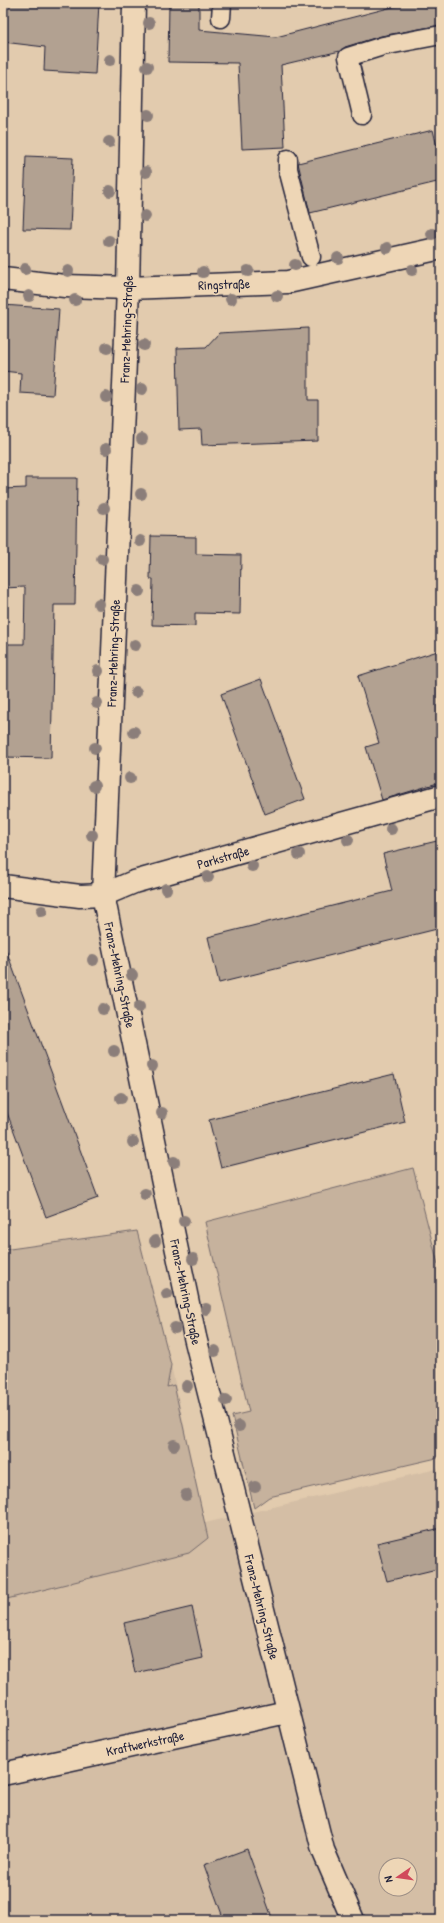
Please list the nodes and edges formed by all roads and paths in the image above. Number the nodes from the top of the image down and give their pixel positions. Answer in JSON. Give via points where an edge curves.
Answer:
{"nodes":[{"id":1,"x":134,"y":3,"type":"edge"},
{"id":2,"x":441,"y":35,"type":"edge"},
{"id":3,"x":362,"y":115,"type":"dead end"},
{"id":4,"x":288,"y":159,"type":"dead end"},
{"id":5,"x":441,"y":248,"type":"edge"},
{"id":6,"x":311,"y":257,"type":"dead end"},
{"id":7,"x":3,"y":279,"type":"edge"},
{"id":8,"x":128,"y":288,"type":"junction"},
{"id":9,"x":441,"y":796,"type":"edge"},
{"id":10,"x":3,"y":886,"type":"edge"},
{"id":11,"x":103,"y":895,"type":"junction"},
{"id":12,"x":287,"y":1712,"type":"junction"},
{"id":13,"x":3,"y":1774,"type":"edge"},
{"id":14,"x":354,"y":1920,"type":"edge"}],
"edges":[{"from":1,"to":8,"type":"street","name":"Franz-Mehring-Straße"},
{"from":2,"to":3,"type":"lane","via":[[383,46],[348,57]]},
{"from":4,"to":6,"type":"lane","via":[[288,170]]},
{"from":5,"to":8,"type":"street","name":"Ringstraße","via":[[288,282]]},
{"from":7,"to":8,"type":"street","name":"Ringstraße","via":[[65,286]]},
{"from":8,"to":11,"type":"street","name":"Franz-Mehring-Straße"},
{"from":9,"to":11,"type":"street","name":"Parkstraße","via":[[134,882]]},
{"from":10,"to":11,"type":"street","name":"Parkstraße","via":[[80,896]]},
{"from":11,"to":12,"type":"street","name":"Franz-Mehring-Straße","via":[[195,1337]]},
{"from":12,"to":13,"type":"street","name":"Kraftwerkstraße"},
{"from":12,"to":14,"type":"street","name":"Franz-Mehring-Straße","via":[[323,1850]]}]}
